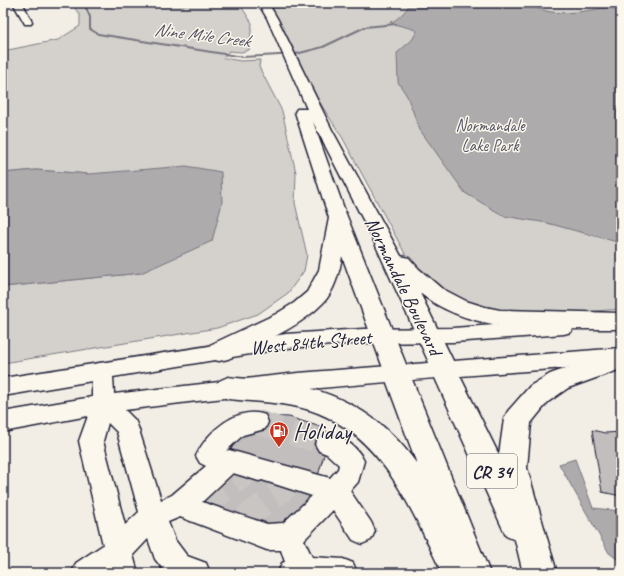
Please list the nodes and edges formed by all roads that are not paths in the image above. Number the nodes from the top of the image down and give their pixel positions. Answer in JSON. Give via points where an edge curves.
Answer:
{"nodes":[{"id":1,"x":17,"y":3,"type":"edge"},
{"id":2,"x":258,"y":5,"type":"edge"},
{"id":3,"x":28,"y":22,"type":"dead end"},
{"id":4,"x":283,"y":54,"type":"junction"},
{"id":5,"x":337,"y":214,"type":"junction"},
{"id":6,"x":382,"y":237,"type":"junction"},
{"id":7,"x":621,"y":322,"type":"edge"},
{"id":8,"x":429,"y":335,"type":"junction"},
{"id":9,"x":381,"y":336,"type":"junction"},
{"id":10,"x":219,"y":352,"type":"junction"},
{"id":11,"x":621,"y":357,"type":"edge"},
{"id":12,"x":444,"y":369,"type":"junction"},
{"id":13,"x":102,"y":371,"type":"junction"},
{"id":14,"x":396,"y":372,"type":"junction"},
{"id":15,"x":3,"y":387,"type":"edge"},
{"id":16,"x":228,"y":388,"type":"junction"},
{"id":17,"x":103,"y":404,"type":"junction"},
{"id":18,"x":3,"y":422,"type":"edge"},
{"id":19,"x":257,"y":422,"type":"tunnel mouth"},
{"id":20,"x":327,"y":444,"type":"tunnel mouth"},
{"id":21,"x":209,"y":458,"type":"junction"},
{"id":22,"x":335,"y":491,"type":"junction"},
{"id":23,"x":194,"y":507,"type":"junction"},
{"id":24,"x":153,"y":516,"type":"junction"},
{"id":25,"x":362,"y":531,"type":"dead end"},
{"id":26,"x":290,"y":536,"type":"junction"},
{"id":27,"x":121,"y":562,"type":"edge"},
{"id":28,"x":86,"y":573,"type":"edge"},
{"id":29,"x":196,"y":573,"type":"edge"},
{"id":30,"x":297,"y":573,"type":"edge"},
{"id":31,"x":343,"y":573,"type":"edge"},
{"id":32,"x":460,"y":573,"type":"edge"},
{"id":33,"x":473,"y":573,"type":"edge"},
{"id":34,"x":540,"y":573,"type":"edge"}],
"edges":[{"from":1,"to":3,"type":"street"},
{"from":2,"to":4,"type":"main road","name":"Normandale Boulevard","number":"CR 34","via":[[272,18]]},
{"from":4,"to":5,"type":"main road","name":"Normandale Boulevard","number":"CR 34"},
{"from":4,"to":6,"type":"main road","name":"Normandale Boulevard","number":"CR 34"},
{"from":5,"to":9,"type":"main road","name":"Normandale Boulevard","number":"CR 34"},
{"from":5,"to":10,"type":"main road","via":[[330,270],[316,297],[284,320]]},
{"from":6,"to":7,"type":"main road","via":[[417,281],[434,295],[468,311],[500,318]]},
{"from":6,"to":8,"type":"main road","name":"Normandale Boulevard","number":"CR 34"},
{"from":7,"to":8,"type":"street","name":"West 84th Street"},
{"from":8,"to":9,"type":"street","name":"West 84th Street"},
{"from":8,"to":12,"type":"main road","name":"Normandale Boulevard","number":"CR 34"},
{"from":9,"to":10,"type":"street","name":"West 84th Street","via":[[286,342]]},
{"from":9,"to":14,"type":"main road","name":"Normandale Boulevard","number":"CR 34"},
{"from":10,"to":13,"type":"street","name":"West 84th Street"},
{"from":11,"to":12,"type":"street","name":"West 84th Street"},
{"from":11,"to":34,"type":"main road","via":[[559,381],[539,394],[518,419],[512,468]]},
{"from":12,"to":14,"type":"street","name":"West 84th Street"},
{"from":12,"to":34,"type":"main road","name":"Normandale Boulevard","number":"CR 34"},
{"from":13,"to":15,"type":"street","name":"West 84th Street"},
{"from":13,"to":17,"type":"street"},
{"from":14,"to":16,"type":"street","name":"West 84th Street"},
{"from":14,"to":33,"type":"main road","name":"Normandale Boulevard","number":"CR 34"},
{"from":16,"to":17,"type":"street","name":"West 84th Street"},
{"from":16,"to":32,"type":"main road","via":[[292,395],[329,406],[358,421],[385,444],[406,472]]},
{"from":17,"to":18,"type":"street","name":"West 84th Street"},
{"from":17,"to":24,"type":"street","via":[[128,427]]},
{"from":17,"to":27,"type":"street","via":[[91,441]]},
{"from":19,"to":21,"type":"street","via":[[231,429]]},
{"from":20,"to":22,"type":"street","via":[[334,446],[352,461],[349,474]]},
{"from":21,"to":22,"type":"street","via":[[229,461]]},
{"from":21,"to":23,"type":"street"},
{"from":22,"to":25,"type":"street"},
{"from":22,"to":26,"type":"street"},
{"from":23,"to":24,"type":"street"},
{"from":23,"to":26,"type":"street","via":[[240,522],[267,537]]},
{"from":24,"to":27,"type":"street"},
{"from":24,"to":29,"type":"street","via":[[165,549],[178,566]]},
{"from":26,"to":30,"type":"street","via":[[298,558]]},
{"from":27,"to":28,"type":"street"},
{"from":30,"to":31,"type":"street","via":[[311,570]]}]}
